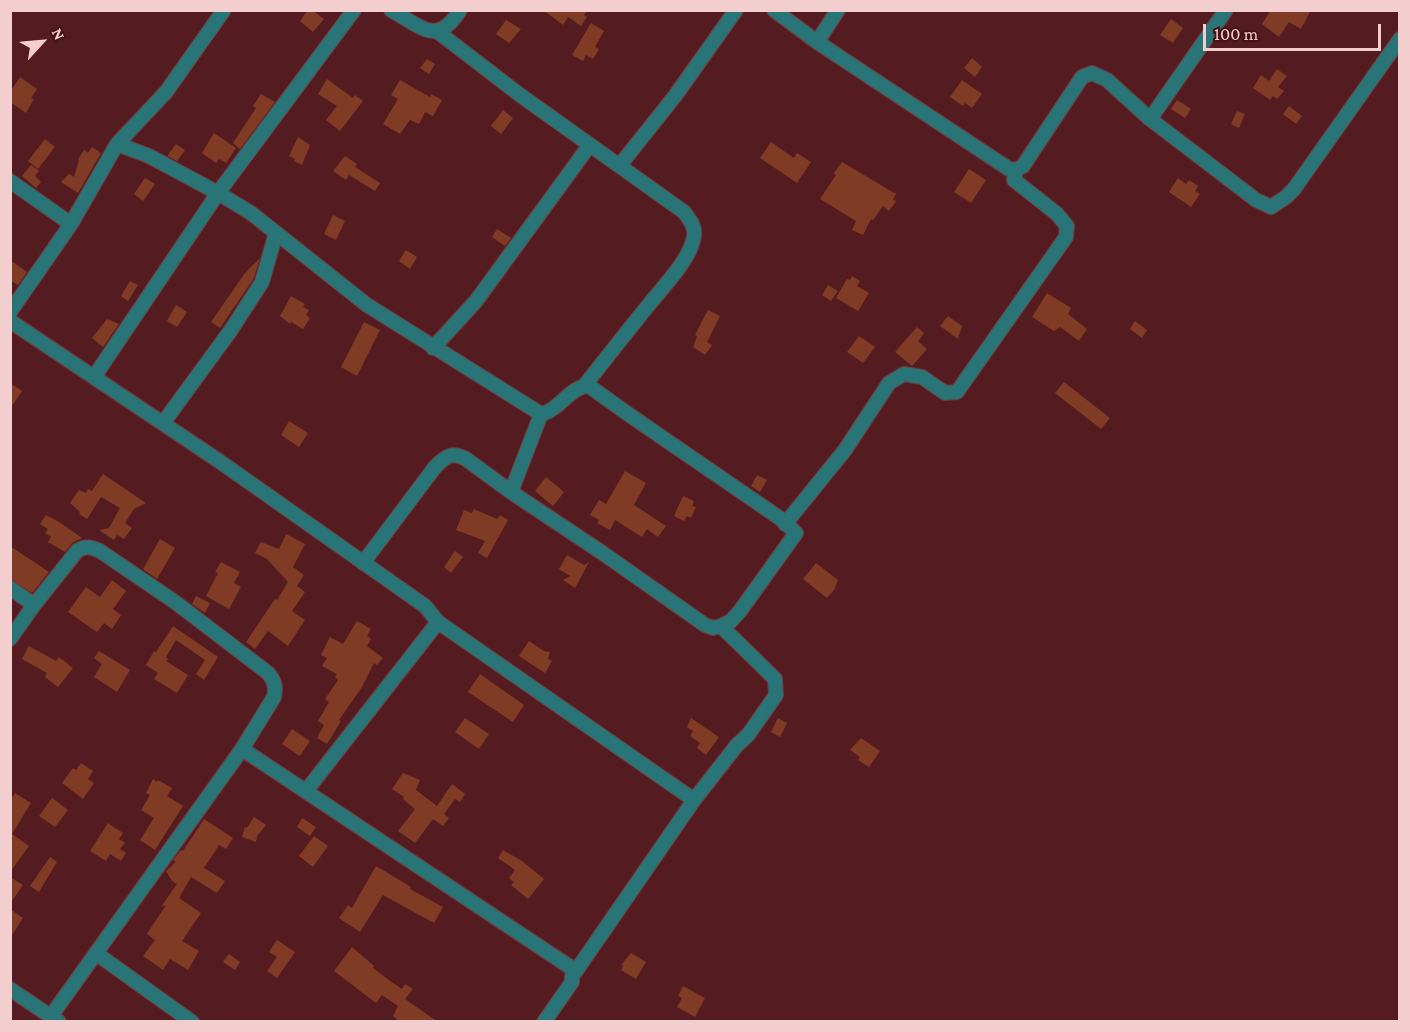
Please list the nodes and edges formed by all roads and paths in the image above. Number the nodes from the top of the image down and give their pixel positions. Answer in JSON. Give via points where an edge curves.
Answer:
{"nodes":[{"id":1,"x":224,"y":10,"type":"edge"},
{"id":2,"x":354,"y":10,"type":"edge"},
{"id":3,"x":391,"y":10,"type":"edge"},
{"id":4,"x":460,"y":10,"type":"edge"},
{"id":5,"x":736,"y":10,"type":"edge"},
{"id":6,"x":774,"y":10,"type":"edge"},
{"id":7,"x":838,"y":10,"type":"edge"},
{"id":8,"x":1226,"y":10,"type":"edge"},
{"id":9,"x":438,"y":32,"type":"junction"},
{"id":10,"x":1400,"y":39,"type":"edge"},
{"id":11,"x":817,"y":42,"type":"junction"},
{"id":12,"x":1150,"y":119,"type":"junction"},
{"id":13,"x":117,"y":144,"type":"junction"},
{"id":14,"x":590,"y":146,"type":"junction"},
{"id":15,"x":620,"y":165,"type":"junction"},
{"id":16,"x":1016,"y":170,"type":"junction"},
{"id":17,"x":10,"y":181,"type":"edge"},
{"id":18,"x":218,"y":193,"type":"junction"},
{"id":19,"x":71,"y":224,"type":"junction"},
{"id":20,"x":276,"y":233,"type":"junction"},
{"id":21,"x":10,"y":312,"type":"edge"},
{"id":22,"x":10,"y":321,"type":"edge"},
{"id":23,"x":433,"y":348,"type":"junction"},
{"id":24,"x":94,"y":377,"type":"junction"},
{"id":25,"x":585,"y":385,"type":"junction"},
{"id":26,"x":541,"y":414,"type":"junction"},
{"id":27,"x":164,"y":423,"type":"junction"},
{"id":28,"x":510,"y":492,"type":"junction"},
{"id":29,"x":785,"y":524,"type":"junction"},
{"id":30,"x":363,"y":563,"type":"junction"},
{"id":31,"x":10,"y":588,"type":"edge"},
{"id":32,"x":34,"y":605,"type":"junction"},
{"id":33,"x":438,"y":622,"type":"junction"},
{"id":34,"x":721,"y":626,"type":"junction"},
{"id":35,"x":10,"y":639,"type":"edge"},
{"id":36,"x":242,"y":749,"type":"junction"},
{"id":37,"x":306,"y":791,"type":"junction"},
{"id":38,"x":694,"y":800,"type":"junction"},
{"id":39,"x":97,"y":954,"type":"junction"},
{"id":40,"x":576,"y":971,"type":"junction"},
{"id":41,"x":10,"y":989,"type":"edge"},
{"id":42,"x":55,"y":1019,"type":"edge"},
{"id":43,"x":192,"y":1022,"type":"edge"},
{"id":44,"x":544,"y":1022,"type":"edge"}],
"edges":[{"from":1,"to":13,"type":"street","via":[[166,92]]},
{"from":2,"to":18,"type":"street"},
{"from":3,"to":9,"type":"street"},
{"from":4,"to":9,"type":"street","via":[[447,28]]},
{"from":5,"to":15,"type":"street"},
{"from":6,"to":11,"type":"street"},
{"from":7,"to":11,"type":"street"},
{"from":8,"to":12,"type":"street"},
{"from":9,"to":14,"type":"street"},
{"from":10,"to":12,"type":"street","via":[[1293,189],[1271,207],[1256,200]]},
{"from":11,"to":16,"type":"street"},
{"from":12,"to":16,"type":"street","via":[[1107,80],[1098,74],[1087,74],[1077,81]]},
{"from":13,"to":18,"type":"street","via":[[149,156]]},
{"from":13,"to":19,"type":"street"},
{"from":14,"to":15,"type":"street"},
{"from":14,"to":23,"type":"street","via":[[476,302]]},
{"from":15,"to":25,"type":"street","via":[[684,212],[694,233],[688,251],[667,283]]},
{"from":16,"to":29,"type":"street","via":[[1014,180],[1057,214],[1066,225],[1066,237],[957,392],[945,393],[922,377],[904,374],[889,383],[845,450]]},
{"from":17,"to":19,"type":"street"},
{"from":18,"to":20,"type":"street"},
{"from":18,"to":24,"type":"street"},
{"from":19,"to":21,"type":"street"},
{"from":20,"to":23,"type":"street","via":[[367,305]]},
{"from":20,"to":27,"type":"street","via":[[262,282]]},
{"from":22,"to":24,"type":"street"},
{"from":23,"to":26,"type":"street"},
{"from":24,"to":27,"type":"street"},
{"from":25,"to":26,"type":"street"},
{"from":25,"to":29,"type":"street"},
{"from":26,"to":28,"type":"street"},
{"from":27,"to":30,"type":"street"},
{"from":28,"to":30,"type":"street","via":[[466,459],[450,455],[435,467]]},
{"from":28,"to":34,"type":"street","via":[[705,626]]},
{"from":29,"to":34,"type":"street","via":[[796,532],[740,611]]},
{"from":30,"to":33,"type":"street","via":[[425,606]]},
{"from":31,"to":32,"type":"street"},
{"from":32,"to":35,"type":"street"},
{"from":32,"to":36,"type":"street","via":[[83,547],[100,551],[175,602],[268,673],[275,683],[274,697]]},
{"from":33,"to":37,"type":"street"},
{"from":33,"to":38,"type":"street"},
{"from":34,"to":38,"type":"street","via":[[775,679],[776,695]]},
{"from":36,"to":37,"type":"street"},
{"from":36,"to":39,"type":"street"},
{"from":37,"to":40,"type":"street"},
{"from":38,"to":40,"type":"street"},
{"from":39,"to":42,"type":"street"},
{"from":39,"to":43,"type":"street"},
{"from":40,"to":44,"type":"street"},
{"from":41,"to":42,"type":"street"}]}
